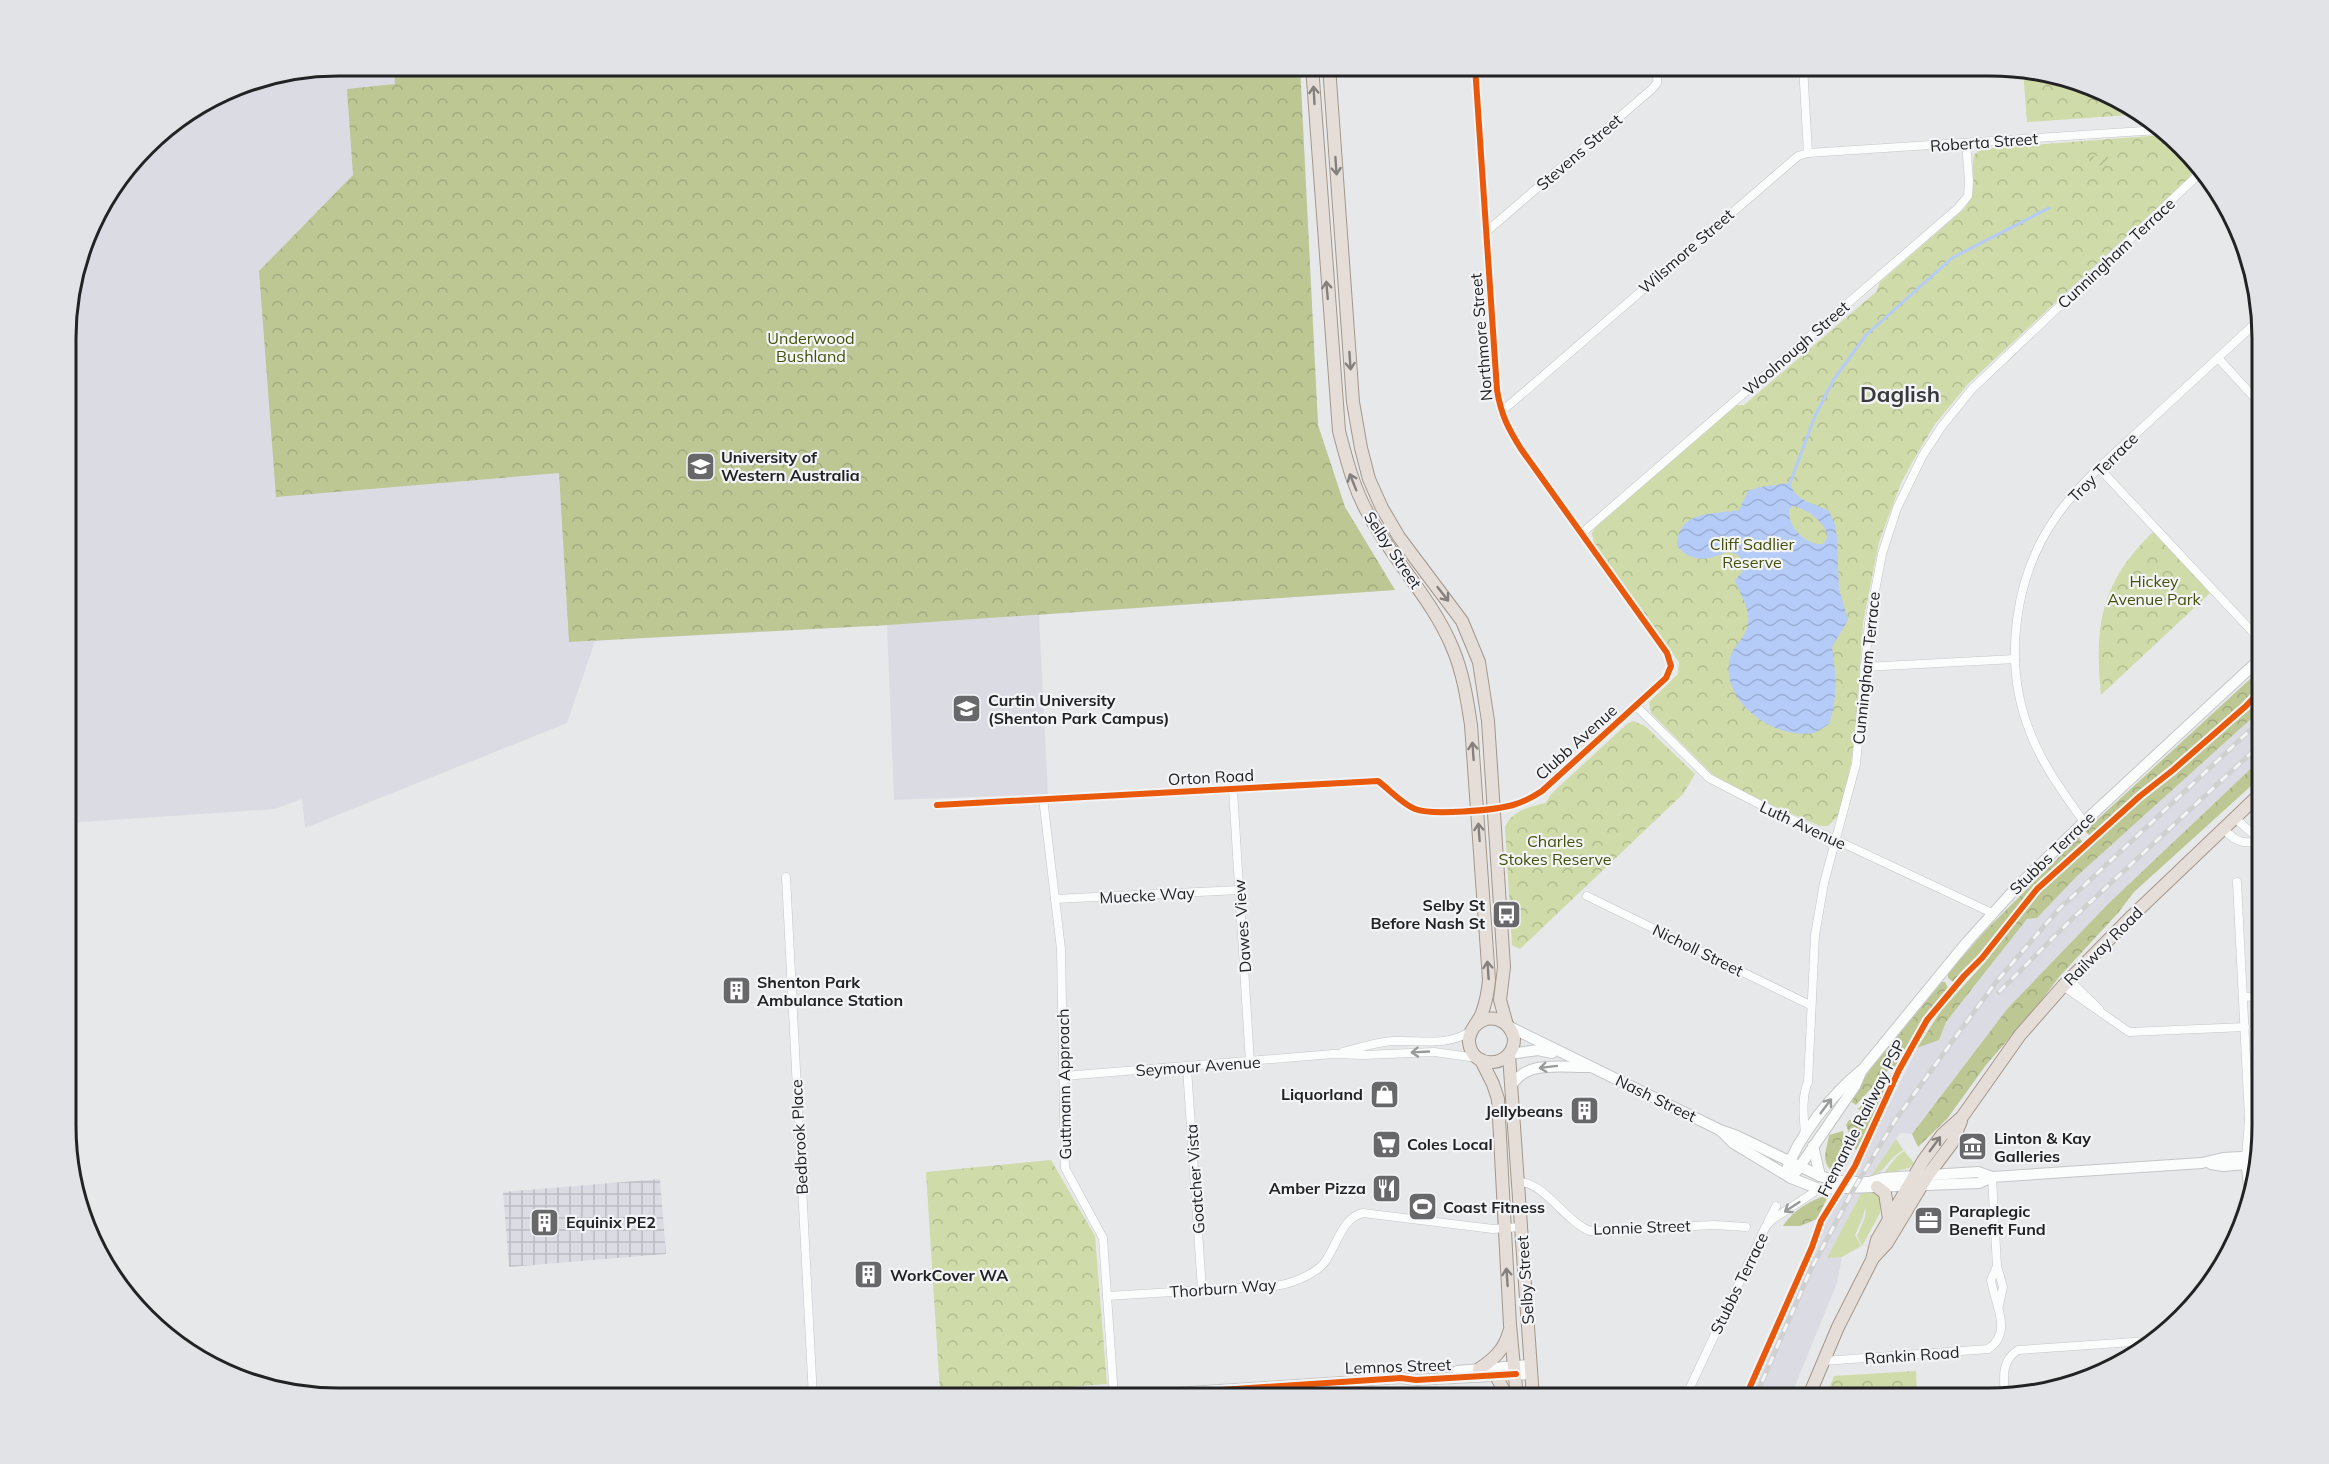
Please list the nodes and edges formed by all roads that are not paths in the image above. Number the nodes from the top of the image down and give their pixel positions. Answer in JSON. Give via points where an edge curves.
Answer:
{"nodes":[{"id":1,"x":1313,"y":76,"type":"edge"},
{"id":2,"x":1330,"y":76,"type":"edge"},
{"id":3,"x":1476,"y":76,"type":"edge"},
{"id":4,"x":1657,"y":76,"type":"edge"},
{"id":5,"x":1804,"y":76,"type":"edge"},
{"id":6,"x":2149,"y":131,"type":"edge"},
{"id":7,"x":1966,"y":143,"type":"junction"},
{"id":8,"x":1808,"y":153,"type":"junction"},
{"id":9,"x":2196,"y":177,"type":"edge"},
{"id":10,"x":1486,"y":232,"type":"junction"},
{"id":11,"x":1341,"y":243,"type":"junction"},
{"id":12,"x":1324,"y":245,"type":"junction"},
{"id":13,"x":2252,"y":326,"type":"edge"},
{"id":14,"x":2218,"y":358,"type":"junction"},
{"id":15,"x":2252,"y":395,"type":"edge"},
{"id":16,"x":1501,"y":412,"type":"junction"},
{"id":17,"x":2099,"y":468,"type":"junction"},
{"id":18,"x":1581,"y":534,"type":"junction"},
{"id":19,"x":2252,"y":631,"type":"edge"},
{"id":20,"x":2015,"y":659,"type":"junction"},
{"id":21,"x":1671,"y":661,"type":"joint"},
{"id":22,"x":1479,"y":662,"type":"junction"},
{"id":23,"x":2252,"y":666,"type":"edge"},
{"id":24,"x":1864,"y":667,"type":"junction"},
{"id":25,"x":1460,"y":669,"type":"junction"},
{"id":26,"x":1636,"y":706,"type":"junction"},
{"id":27,"x":1233,"y":790,"type":"junction"},
{"id":28,"x":1043,"y":798,"type":"junction"},
{"id":29,"x":2252,"y":802,"type":"edge"},
{"id":30,"x":937,"y":805,"type":"dead end"},
{"id":31,"x":1494,"y":809,"type":"junction"},
{"id":32,"x":1477,"y":810,"type":"junction"},
{"id":33,"x":2235,"y":818,"type":"junction"},
{"id":34,"x":2084,"y":822,"type":"junction"},
{"id":35,"x":2223,"y":829,"type":"junction"},
{"id":36,"x":2252,"y":833,"type":"edge"},
{"id":37,"x":1837,"y":839,"type":"junction"},
{"id":38,"x":2252,"y":843,"type":"edge"},
{"id":39,"x":786,"y":877,"type":"dead end"},
{"id":40,"x":2237,"y":882,"type":"dead end"},
{"id":41,"x":1239,"y":890,"type":"junction"},
{"id":42,"x":1587,"y":896,"type":"dead end"},
{"id":43,"x":1055,"y":899,"type":"junction"},
{"id":44,"x":1992,"y":913,"type":"junction"},
{"id":45,"x":2066,"y":983,"type":"junction"},
{"id":46,"x":2243,"y":997,"type":"junction"},
{"id":47,"x":2252,"y":997,"type":"edge"},
{"id":48,"x":1810,"y":1005,"type":"junction"},
{"id":49,"x":1508,"y":1025,"type":"junction"},
{"id":50,"x":2245,"y":1027,"type":"junction"},
{"id":51,"x":1473,"y":1028,"type":"junction"},
{"id":52,"x":1333,"y":1054,"type":"junction"},
{"id":53,"x":1509,"y":1054,"type":"junction"},
{"id":54,"x":1480,"y":1059,"type":"junction"},
{"id":55,"x":1250,"y":1063,"type":"junction"},
{"id":56,"x":1592,"y":1067,"type":"junction"},
{"id":57,"x":1187,"y":1068,"type":"junction"},
{"id":58,"x":1863,"y":1069,"type":"junction"},
{"id":59,"x":1064,"y":1076,"type":"junction"},
{"id":60,"x":1511,"y":1087,"type":"junction"},
{"id":61,"x":1720,"y":1130,"type":"junction"},
{"id":62,"x":1805,"y":1136,"type":"junction"},
{"id":63,"x":1813,"y":1146,"type":"junction"},
{"id":64,"x":2251,"y":1150,"type":"edge"},
{"id":65,"x":2250,"y":1160,"type":"edge"},
{"id":66,"x":1790,"y":1161,"type":"junction"},
{"id":67,"x":1800,"y":1167,"type":"junction"},
{"id":68,"x":1788,"y":1176,"type":"junction"},
{"id":69,"x":1820,"y":1176,"type":"junction"},
{"id":70,"x":1992,"y":1177,"type":"junction"},
{"id":71,"x":1918,"y":1181,"type":"junction"},
{"id":72,"x":1519,"y":1182,"type":"junction"},
{"id":73,"x":1877,"y":1187,"type":"junction"},
{"id":74,"x":1819,"y":1189,"type":"junction"},
{"id":75,"x":1776,"y":1206,"type":"dead end"},
{"id":76,"x":1889,"y":1219,"type":"junction"},
{"id":77,"x":1766,"y":1226,"type":"junction"},
{"id":78,"x":1521,"y":1227,"type":"junction"},
{"id":79,"x":1746,"y":1227,"type":"dead end"},
{"id":80,"x":1504,"y":1228,"type":"junction"},
{"id":81,"x":1872,"y":1260,"type":"junction"},
{"id":82,"x":1202,"y":1290,"type":"junction"},
{"id":83,"x":1107,"y":1296,"type":"junction"},
{"id":84,"x":1510,"y":1325,"type":"junction"},
{"id":85,"x":2138,"y":1342,"type":"edge"},
{"id":86,"x":1824,"y":1360,"type":"junction"},
{"id":87,"x":1479,"y":1369,"type":"junction"},
{"id":88,"x":1515,"y":1370,"type":"junction"},
{"id":89,"x":1530,"y":1370,"type":"junction"},
{"id":90,"x":1496,"y":1376,"type":"junction"},
{"id":91,"x":1401,"y":1378,"type":"junction"},
{"id":92,"x":2004,"y":1387,"type":"edge"},
{"id":93,"x":812,"y":1388,"type":"edge"},
{"id":94,"x":1113,"y":1388,"type":"edge"},
{"id":95,"x":1250,"y":1388,"type":"edge"},
{"id":96,"x":1503,"y":1388,"type":"edge"},
{"id":97,"x":1516,"y":1388,"type":"edge"},
{"id":98,"x":1532,"y":1388,"type":"edge"},
{"id":99,"x":1690,"y":1388,"type":"edge"},
{"id":100,"x":1812,"y":1388,"type":"edge"}],
"edges":[{"from":12,"to":1,"type":"main road","name":"Selby Street","one_way":true},
{"from":2,"to":11,"type":"main road","name":"Selby Street","one_way":true},
{"from":3,"to":10,"type":"street","name":"Northmore Street"},
{"from":4,"to":10,"type":"street","name":"Stevens Street","via":[[1652,89]]},
{"from":5,"to":8,"type":"street"},
{"from":6,"to":7,"type":"street","name":"Roberta Street"},
{"from":7,"to":8,"type":"street","name":"Roberta Street"},
{"from":7,"to":18,"type":"street","name":"Woolnough Street","via":[[1968,196],[1958,208]]},
{"from":8,"to":16,"type":"street","name":"Wilsmore Street","via":[[1789,162]]},
{"from":9,"to":24,"type":"street","name":"Cunningham Terrace","via":[[2009,352],[1936,435],[1905,487],[1886,540]]},
{"from":10,"to":16,"type":"street","name":"Northmore Street"},
{"from":11,"to":12,"type":"main road"},
{"from":11,"to":22,"type":"main road","name":"Selby Street","one_way":true,"via":[[1353,402],[1369,479],[1400,537],[1462,621]]},
{"from":25,"to":12,"type":"main road","name":"Selby Street","one_way":true,"via":[[1438,619],[1369,517],[1350,473],[1339,431]]},
{"from":13,"to":14,"type":"street","name":"Troy Terrace"},
{"from":14,"to":15,"type":"street"},
{"from":14,"to":17,"type":"street","name":"Troy Terrace"},
{"from":16,"to":18,"type":"street","name":"Northmore Street","via":[[1521,449]]},
{"from":17,"to":19,"type":"street"},
{"from":17,"to":20,"type":"street","name":"Troy Terrace","via":[[2057,516],[2035,554],[2019,606]]},
{"from":18,"to":21,"type":"street","name":"Northmore Street"},
{"from":20,"to":24,"type":"street"},
{"from":20,"to":34,"type":"street","name":"Troy Terrace","via":[[2030,732]]},
{"from":21,"to":26,"type":"street","name":"Clubb Avenue","via":[[1666,678]]},
{"from":22,"to":25,"type":"main road"},
{"from":22,"to":31,"type":"main road","name":"Selby Street"},
{"from":23,"to":34,"type":"street","name":"Stubbs Terrace"},
{"from":24,"to":37,"type":"street","name":"Cunningham Terrace","via":[[1856,764]]},
{"from":32,"to":25,"type":"main road","name":"Selby Street","one_way":true,"via":[[1471,725]]},
{"from":26,"to":31,"type":"street","name":"Clubb Avenue","via":[[1542,791],[1519,803]]},
{"from":26,"to":37,"type":"street","name":"Luth Avenue","via":[[1709,778]]},
{"from":27,"to":28,"type":"street","name":"Orton Road"},
{"from":27,"to":32,"type":"street","name":"Orton Road","via":[[1378,781],[1420,811]]},
{"from":27,"to":41,"type":"street","name":"Dawes View"},
{"from":28,"to":30,"type":"street","name":"Orton Road"},
{"from":28,"to":43,"type":"street","name":"Guttmann Approach"},
{"from":29,"to":33,"type":"main road","name":"Railway Road"},
{"from":31,"to":32,"type":"street","name":"Clubb Avenue"},
{"from":31,"to":49,"type":"main road","name":"Selby Street","via":[[1504,967],[1500,1000]]},
{"from":51,"to":32,"type":"main road","name":"Selby Street","one_way":true,"via":[[1484,1008],[1489,980]]},
{"from":33,"to":35,"type":"main road","name":"Railway Road"},
{"from":33,"to":36,"type":"street"},
{"from":34,"to":44,"type":"street","name":"Stubbs Terrace"},
{"from":35,"to":38,"type":"street","via":[[2244,844]]},
{"from":35,"to":45,"type":"main road","name":"Railway Road"},
{"from":37,"to":44,"type":"street","name":"Luth Avenue"},
{"from":37,"to":48,"type":"street","name":"Cunningham Terrace","via":[[1819,908]]},
{"from":39,"to":93,"type":"street","name":"Bedbrook Place"},
{"from":40,"to":46,"type":"street"},
{"from":41,"to":43,"type":"street","name":"Muecke Way"},
{"from":41,"to":55,"type":"street","name":"Dawes View"},
{"from":42,"to":48,"type":"street","name":"Nicholl Street"},
{"from":43,"to":59,"type":"street","name":"Guttmann Approach","via":[[1061,949]]},
{"from":44,"to":58,"type":"street","name":"Stubbs Terrace"},
{"from":45,"to":50,"type":"street","via":[[2129,1032]]},
{"from":45,"to":71,"type":"main road","name":"Railway Road","via":[[2020,1035],[1962,1117],[1942,1135]]},
{"from":46,"to":47,"type":"street"},
{"from":46,"to":50,"type":"street"},
{"from":48,"to":62,"type":"street","name":"Cunningham Terrace"},
{"from":49,"to":51,"type":"main road","via":[[1492,1018]]},
{"from":49,"to":53,"type":"main road","via":[[1514,1039]]},
{"from":49,"to":56,"type":"street","name":"Nash Street"},
{"from":50,"to":64,"type":"street","via":[[2247,1128]]},
{"from":51,"to":52,"type":"street","name":"Seymour Avenue","via":[[1448,1041],[1385,1042]]},
{"from":51,"to":54,"type":"main road","via":[[1469,1044]]},
{"from":54,"to":52,"type":"street","name":"Seymour Avenue","one_way":true,"via":[[1434,1052]]},
{"from":52,"to":55,"type":"street","name":"Seymour Avenue"},
{"from":53,"to":54,"type":"main road","via":[[1495,1062]]},
{"from":53,"to":56,"type":"street","name":"Nash Street","via":[[1542,1050]]},
{"from":53,"to":60,"type":"main road","name":"Selby Street"},
{"from":54,"to":80,"type":"main road","name":"Selby Street","via":[[1498,1100]]},
{"from":55,"to":57,"type":"street","name":"Seymour Avenue"},
{"from":56,"to":60,"type":"street","one_way":true,"via":[[1543,1067],[1519,1077]]},
{"from":56,"to":61,"type":"street","name":"Nash Street"},
{"from":57,"to":59,"type":"street","name":"Seymour Avenue"},
{"from":57,"to":82,"type":"street","name":"Goatcher Vista"},
{"from":62,"to":58,"type":"street","name":"Stubbs Terrace","one_way":true,"via":[[1828,1103]]},
{"from":58,"to":63,"type":"street","name":"Stubbs Terrace"},
{"from":59,"to":83,"type":"street","name":"Guttmann Approach","via":[[1066,1171],[1102,1238]]},
{"from":60,"to":72,"type":"main road","name":"Selby Street"},
{"from":61,"to":66,"type":"street","name":"Nash Street"},
{"from":61,"to":68,"type":"street","name":"Nash Street","via":[[1733,1143]]},
{"from":62,"to":66,"type":"street","name":"Stubbs Terrace"},
{"from":63,"to":67,"type":"street","name":"Stubbs Terrace"},
{"from":63,"to":69,"type":"street"},
{"from":65,"to":70,"type":"street"},
{"from":66,"to":67,"type":"street","name":"Nash Street"},
{"from":66,"to":68,"type":"street","name":"Stubbs Terrace"},
{"from":67,"to":68,"type":"street","name":"Stubbs Terrace"},
{"from":67,"to":69,"type":"street","name":"Nash Street"},
{"from":68,"to":74,"type":"street","name":"Nash Street"},
{"from":69,"to":71,"type":"street","name":"Nash Street","via":[[1850,1182]]},
{"from":70,"to":71,"type":"street","via":[[1979,1183]]},
{"from":70,"to":86,"type":"street","name":"Rankin Road","via":[[1996,1266],[1991,1280],[1999,1305],[1998,1341],[1979,1351]]},
{"from":71,"to":73,"type":"street","name":"Nash Street"},
{"from":71,"to":76,"type":"main road","name":"Railway Road"},
{"from":71,"to":81,"type":"main road","name":"Railway Road","via":[[1887,1243]]},
{"from":72,"to":78,"type":"main road","name":"Selby Street"},
{"from":72,"to":79,"type":"street","name":"Lonnie Street","via":[[1533,1184],[1590,1231]]},
{"from":73,"to":74,"type":"street","name":"Nash Street"},
{"from":73,"to":76,"type":"main road","via":[[1885,1193]]},
{"from":74,"to":77,"type":"street","name":"Stubbs Terrace","one_way":true},
{"from":75,"to":77,"type":"street"},
{"from":76,"to":81,"type":"main road","name":"Railway Road","via":[[1877,1240]]},
{"from":77,"to":99,"type":"street","name":"Stubbs Terrace"},
{"from":78,"to":80,"type":"street","name":"Thorburn Way"},
{"from":78,"to":89,"type":"main road","name":"Selby Street"},
{"from":80,"to":82,"type":"street","name":"Thorburn Way","via":[[1358,1214],[1320,1268],[1290,1283]]},
{"from":84,"to":80,"type":"main road","name":"Selby Street","one_way":true},
{"from":81,"to":86,"type":"main road","name":"Railway Road"},
{"from":82,"to":83,"type":"street","name":"Thorburn Way"},
{"from":83,"to":94,"type":"street","name":"Guttmann Approach"},
{"from":84,"to":87,"type":"main road","via":[[1498,1355]]},
{"from":84,"to":88,"type":"main road","name":"Selby Street"},
{"from":85,"to":92,"type":"street","via":[[2018,1350],[2005,1362]]},
{"from":86,"to":100,"type":"main road","name":"Railway Road"},
{"from":87,"to":88,"type":"street","name":"Lemnos Street"},
{"from":87,"to":91,"type":"street","name":"Lemnos Street","via":[[1415,1373]]},
{"from":88,"to":89,"type":"street","name":"Lemnos Street"},
{"from":88,"to":90,"type":"street","name":"Lemnos Street"},
{"from":88,"to":97,"type":"main road","name":"Selby Street"},
{"from":89,"to":98,"type":"main road","name":"Selby Street"},
{"from":90,"to":91,"type":"street","name":"Lemnos Street"},
{"from":90,"to":96,"type":"main road"},
{"from":91,"to":95,"type":"street","name":"Lemnos Street"}]}
